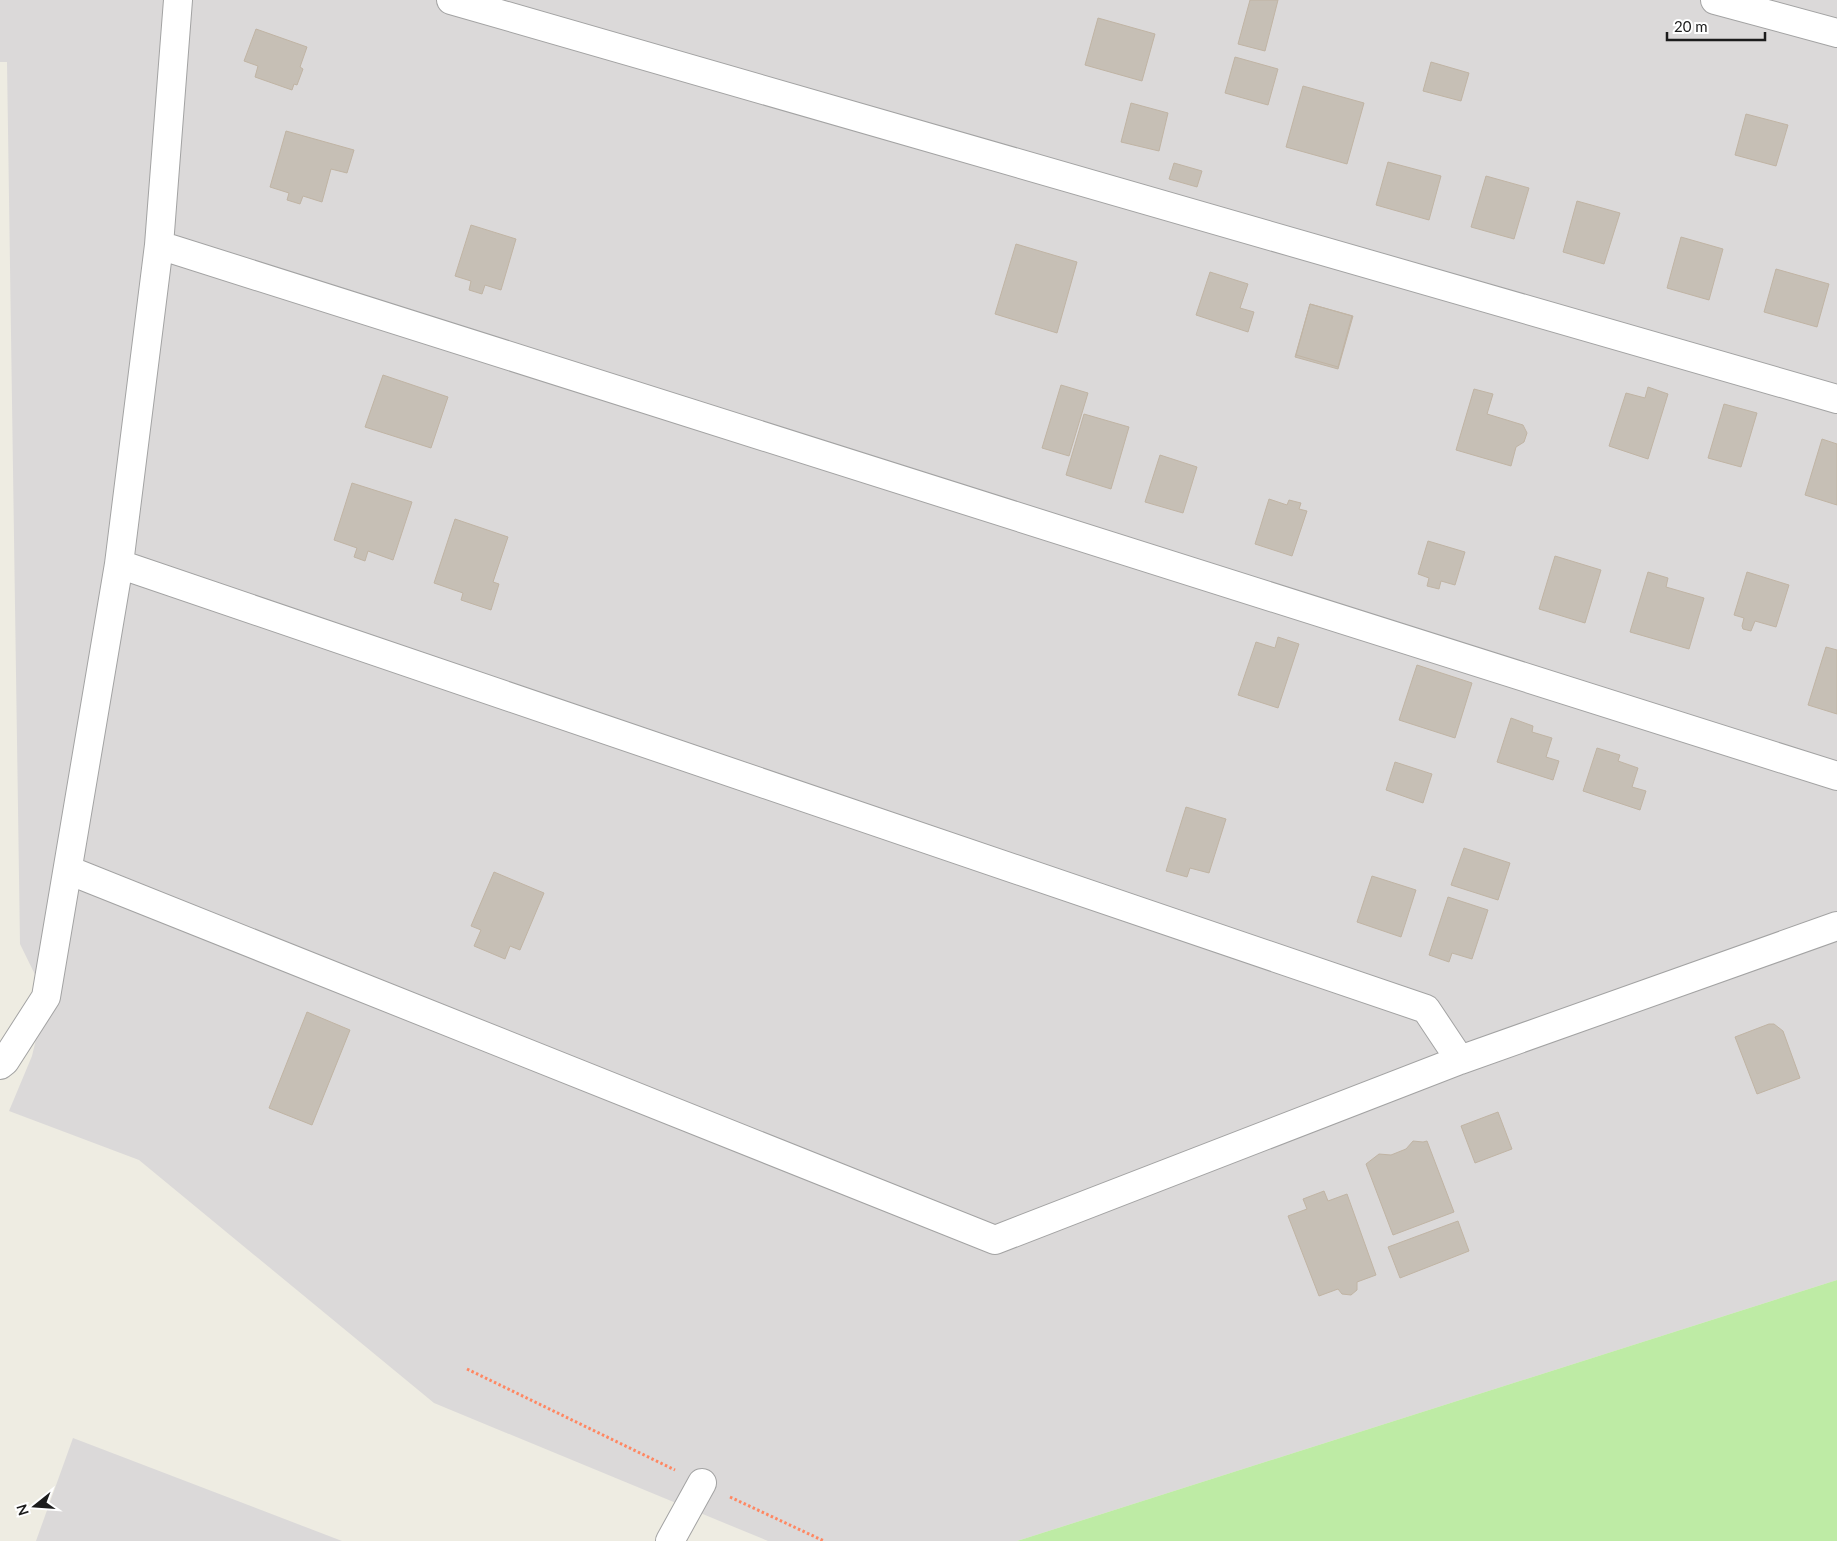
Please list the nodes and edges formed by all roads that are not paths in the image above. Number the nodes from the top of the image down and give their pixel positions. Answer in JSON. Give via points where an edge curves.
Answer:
{"nodes":[{"id":1,"x":178,"y":0,"type":"edge"},
{"id":2,"x":451,"y":0,"type":"edge"},
{"id":3,"x":1715,"y":0,"type":"edge"},
{"id":4,"x":1837,"y":33,"type":"edge"},
{"id":5,"x":159,"y":246,"type":"junction"},
{"id":6,"x":1837,"y":399,"type":"edge"},
{"id":7,"x":119,"y":564,"type":"junction"},
{"id":8,"x":1837,"y":776,"type":"edge"},
{"id":9,"x":68,"y":870,"type":"junction"},
{"id":10,"x":1837,"y":926,"type":"edge"},
{"id":11,"x":1460,"y":1060,"type":"junction"},
{"id":12,"x":0,"y":1065,"type":"edge"},
{"id":13,"x":702,"y":1483,"type":"road end"},
{"id":14,"x":670,"y":1541,"type":"edge"}],
"edges":[{"from":1,"to":5,"type":"lane"},
{"from":2,"to":6,"type":"lane"},
{"from":3,"to":4,"type":"lane"},
{"from":5,"to":7,"type":"lane"},
{"from":5,"to":8,"type":"lane"},
{"from":7,"to":9,"type":"lane"},
{"from":7,"to":11,"type":"lane","via":[[1426,1009]]},
{"from":9,"to":11,"type":"lane","via":[[994,1240]]},
{"from":9,"to":12,"type":"lane","via":[[46,997]]},
{"from":10,"to":11,"type":"lane"},
{"from":13,"to":14,"type":"lane"}]}
